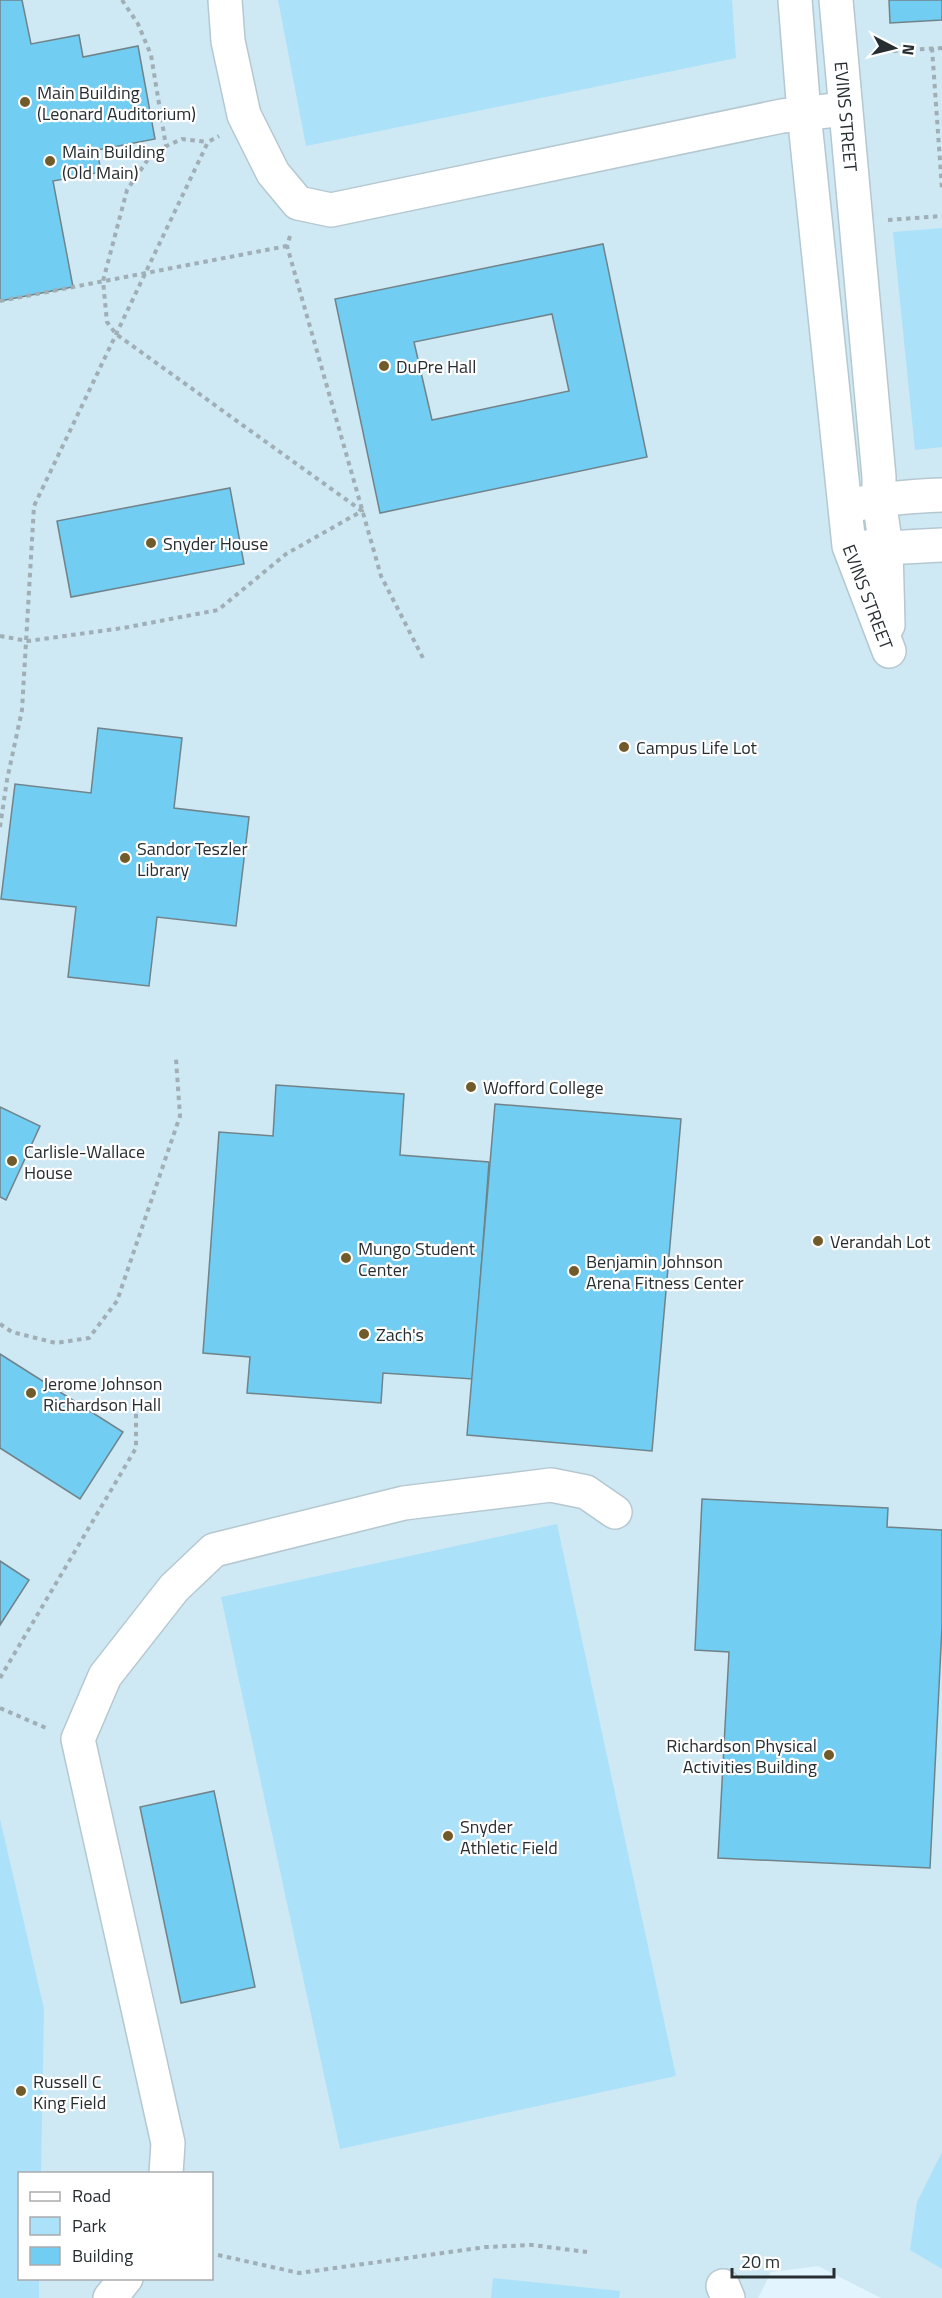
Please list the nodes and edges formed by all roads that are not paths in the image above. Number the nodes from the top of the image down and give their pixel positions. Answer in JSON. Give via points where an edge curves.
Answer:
{"nodes":[{"id":1,"x":225,"y":0,"type":"edge"},
{"id":2,"x":795,"y":0,"type":"edge"},
{"id":3,"x":836,"y":0,"type":"edge"},
{"id":4,"x":845,"y":109,"type":"junction"},
{"id":5,"x":804,"y":113,"type":"junction"},
{"id":6,"x":942,"y":495,"type":"edge"},
{"id":7,"x":879,"y":499,"type":"junction"},
{"id":8,"x":845,"y":507,"type":"junction"},
{"id":9,"x":942,"y":545,"type":"edge"},
{"id":10,"x":849,"y":546,"type":"junction"},
{"id":11,"x":886,"y":548,"type":"junction"},
{"id":12,"x":615,"y":1512,"type":"dead end"},
{"id":13,"x":166,"y":2172,"type":"edge"},
{"id":14,"x":124,"y":2280,"type":"edge"},
{"id":15,"x":110,"y":2298,"type":"edge"}],
"edges":[{"from":1,"to":5,"type":"street","via":[[228,41],[244,115],[273,172],[298,203],[331,210]]},
{"from":2,"to":5,"type":"street","name":"EVINS STREET"},
{"from":3,"to":4,"type":"street","name":"EVINS STREET"},
{"from":4,"to":5,"type":"street"},
{"from":4,"to":7,"type":"street","name":"EVINS STREET"},
{"from":5,"to":8,"type":"street","name":"EVINS STREET"},
{"from":6,"to":7,"type":"street"},
{"from":7,"to":8,"type":"street"},
{"from":7,"to":11,"type":"street","name":"EVINS STREET"},
{"from":8,"to":10,"type":"street","name":"EVINS STREET"},
{"from":9,"to":11,"type":"street"},
{"from":10,"to":11,"type":"street"},
{"from":10,"to":11,"type":"street","name":"EVINS STREET","via":[[889,651]]},
{"from":12,"to":13,"type":"street","via":[[586,1492],[551,1485],[404,1503],[214,1551],[174,1588],[105,1676],[78,1739],[168,2143]]},
{"from":14,"to":15,"type":"street"}]}
